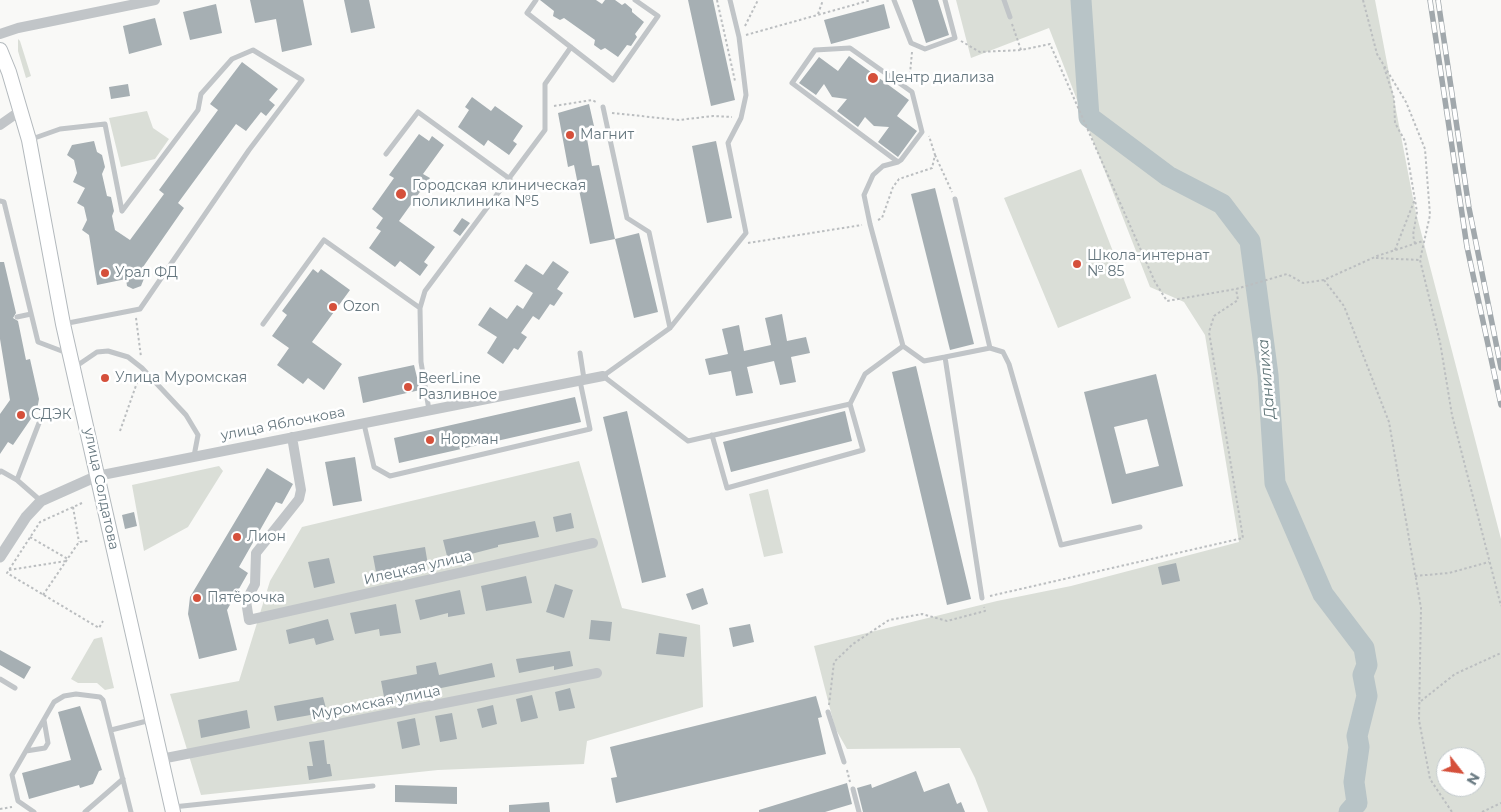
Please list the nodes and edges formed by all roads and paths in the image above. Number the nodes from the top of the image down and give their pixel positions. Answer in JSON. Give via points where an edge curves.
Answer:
{"nodes":[{"id":1,"x":155,"y":0,"type":"edge"},
{"id":2,"x":536,"y":0,"type":"edge"},
{"id":3,"x":635,"y":0,"type":"edge"},
{"id":4,"x":717,"y":0,"type":"edge"},
{"id":5,"x":730,"y":0,"type":"edge"},
{"id":6,"x":758,"y":0,"type":"edge"},
{"id":7,"x":823,"y":0,"type":"edge"},
{"id":8,"x":872,"y":0,"type":"edge"},
{"id":9,"x":894,"y":0,"type":"edge"},
{"id":10,"x":946,"y":0,"type":"edge"},
{"id":11,"x":1004,"y":0,"type":"edge"},
{"id":12,"x":1363,"y":0,"type":"edge"},
{"id":13,"x":818,"y":14,"type":"junction"},
{"id":14,"x":1010,"y":17,"type":"joint"},
{"id":15,"x":0,"y":34,"type":"edge"},
{"id":16,"x":739,"y":37,"type":"junction"},
{"id":17,"x":955,"y":38,"type":"junction"},
{"id":18,"x":911,"y":43,"type":"junction"},
{"id":19,"x":571,"y":47,"type":"junction"},
{"id":20,"x":0,"y":50,"type":"edge"},
{"id":21,"x":1021,"y":50,"type":"junction"},
{"id":22,"x":1382,"y":63,"type":"junction"},
{"id":23,"x":911,"y":67,"type":"dead end"},
{"id":24,"x":736,"y":84,"type":"dead end"},
{"id":25,"x":603,"y":107,"type":"junction"},
{"id":26,"x":545,"y":108,"type":"junction"},
{"id":27,"x":20,"y":111,"type":"junction"},
{"id":28,"x":742,"y":118,"type":"junction"},
{"id":29,"x":0,"y":125,"type":"edge"},
{"id":30,"x":28,"y":140,"type":"junction"},
{"id":31,"x":386,"y":154,"type":"dead end"},
{"id":32,"x":935,"y":155,"type":"dead end"},
{"id":33,"x":898,"y":162,"type":"junction"},
{"id":34,"x":510,"y":180,"type":"junction"},
{"id":35,"x":1415,"y":198,"type":"junction"},
{"id":36,"x":955,"y":199,"type":"joint"},
{"id":37,"x":0,"y":201,"type":"edge"},
{"id":38,"x":857,"y":226,"type":"dead end"},
{"id":39,"x":1423,"y":241,"type":"junction"},
{"id":40,"x":1416,"y":244,"type":"junction"},
{"id":41,"x":736,"y":246,"type":"junction"},
{"id":42,"x":1395,"y":250,"type":"junction"},
{"id":43,"x":1374,"y":258,"type":"junction"},
{"id":44,"x":1420,"y":260,"type":"junction"},
{"id":45,"x":1324,"y":280,"type":"junction"},
{"id":46,"x":1236,"y":289,"type":"junction"},
{"id":47,"x":420,"y":308,"type":"junction"},
{"id":48,"x":31,"y":314,"type":"junction"},
{"id":49,"x":17,"y":318,"type":"dead end"},
{"id":50,"x":63,"y":324,"type":"junction"},
{"id":51,"x":263,"y":324,"type":"dead end"},
{"id":52,"x":670,"y":328,"type":"junction"},
{"id":53,"x":903,"y":346,"type":"junction"},
{"id":54,"x":990,"y":348,"type":"junction"},
{"id":55,"x":580,"y":353,"type":"dead end"},
{"id":56,"x":70,"y":354,"type":"junction"},
{"id":57,"x":945,"y":357,"type":"junction"},
{"id":58,"x":73,"y":368,"type":"junction"},
{"id":59,"x":603,"y":376,"type":"junction"},
{"id":60,"x":582,"y":380,"type":"junction"},
{"id":61,"x":850,"y":404,"type":"junction"},
{"id":62,"x":429,"y":410,"type":"junction"},
{"id":63,"x":39,"y":423,"type":"dead end"},
{"id":64,"x":364,"y":423,"type":"junction"},
{"id":65,"x":712,"y":435,"type":"junction"},
{"id":66,"x":292,"y":438,"type":"junction"},
{"id":67,"x":194,"y":457,"type":"junction"},
{"id":68,"x":0,"y":472,"type":"edge"},
{"id":69,"x":97,"y":476,"type":"junction"},
{"id":70,"x":17,"y":480,"type":"junction"},
{"id":71,"x":41,"y":501,"type":"junction"},
{"id":72,"x":82,"y":503,"type":"dead end"},
{"id":73,"x":73,"y":507,"type":"junction"},
{"id":74,"x":1140,"y":527,"type":"dead end"},
{"id":75,"x":30,"y":537,"type":"junction"},
{"id":76,"x":88,"y":541,"type":"dead end"},
{"id":77,"x":79,"y":542,"type":"junction"},
{"id":78,"x":593,"y":543,"type":"dead end"},
{"id":79,"x":0,"y":557,"type":"edge"},
{"id":80,"x":67,"y":560,"type":"junction"},
{"id":81,"x":1489,"y":562,"type":"junction"},
{"id":82,"x":9,"y":570,"type":"junction"},
{"id":83,"x":1415,"y":576,"type":"junction"},
{"id":84,"x":42,"y":595,"type":"junction"},
{"id":85,"x":982,"y":598,"type":"junction"},
{"id":86,"x":1501,"y":606,"type":"edge"},
{"id":87,"x":103,"y":621,"type":"dead end"},
{"id":88,"x":1501,"y":653,"type":"edge"},
{"id":89,"x":597,"y":673,"type":"dead end"},
{"id":90,"x":0,"y":679,"type":"edge"},
{"id":91,"x":16,"y":688,"type":"dead end"},
{"id":92,"x":1421,"y":701,"type":"junction"},
{"id":93,"x":828,"y":712,"type":"joint"},
{"id":94,"x":44,"y":720,"type":"junction"},
{"id":95,"x":152,"y":720,"type":"junction"},
{"id":96,"x":111,"y":730,"type":"junction"},
{"id":97,"x":26,"y":751,"type":"junction"},
{"id":98,"x":161,"y":759,"type":"junction"},
{"id":99,"x":844,"y":762,"type":"joint"},
{"id":100,"x":123,"y":779,"type":"junction"},
{"id":101,"x":373,"y":786,"type":"dead end"},
{"id":102,"x":853,"y":789,"type":"joint"},
{"id":103,"x":1501,"y":803,"type":"edge"},
{"id":104,"x":173,"y":810,"type":"edge"},
{"id":105,"x":34,"y":812,"type":"edge"},
{"id":106,"x":85,"y":812,"type":"edge"},
{"id":107,"x":131,"y":812,"type":"edge"},
{"id":108,"x":860,"y":812,"type":"edge"},
{"id":109,"x":1452,"y":812,"type":"edge"},
{"id":110,"x":1482,"y":812,"type":"edge"}],
"edges":[{"from":1,"to":15,"type":"street"},
{"from":2,"to":19,"type":"lane","via":[[527,13]]},
{"from":3,"to":19,"type":"lane","via":[[658,16],[613,80]]},
{"from":4,"to":24,"type":"path"},
{"from":5,"to":16,"type":"lane"},
{"from":6,"to":16,"type":"path"},
{"from":7,"to":13,"type":"path"},
{"from":8,"to":13,"type":"path"},
{"from":9,"to":18,"type":"lane"},
{"from":10,"to":17,"type":"lane"},
{"from":11,"to":14,"type":"lane"},
{"from":12,"to":22,"type":"path"},
{"from":13,"to":16,"type":"path"},
{"from":14,"to":21,"type":"path"},
{"from":16,"to":28,"type":"lane","via":[[746,94]]},
{"from":17,"to":18,"type":"lane","via":[[925,49]]},
{"from":17,"to":21,"type":"path","via":[[980,52]]},
{"from":18,"to":23,"type":"path"},
{"from":19,"to":26,"type":"lane","via":[[545,84]]},
{"from":20,"to":27,"type":"main road","name":"улица Солдатова"},
{"from":21,"to":46,"type":"path","via":[[1050,44],[1155,282],[1167,300]]},
{"from":22,"to":35,"type":"path","via":[[1394,98],[1395,123],[1405,141]]},
{"from":22,"to":39,"type":"path","via":[[1406,102],[1425,149],[1430,215]]},
{"from":25,"to":26,"type":"path","via":[[592,100]]},
{"from":25,"to":28,"type":"path","via":[[611,112],[679,120],[713,116]]},
{"from":25,"to":52,"type":"lane","via":[[627,218],[648,232]]},
{"from":26,"to":34,"type":"lane","via":[[545,130]]},
{"from":27,"to":29,"type":"street"},
{"from":27,"to":30,"type":"main road","name":"улица Солдатова"},
{"from":28,"to":41,"type":"lane","via":[[728,143],[746,233]]},
{"from":30,"to":50,"type":"main road","name":"улица Солдатова"},
{"from":30,"to":50,"type":"lane","via":[[60,129],[105,124],[122,211],[198,110],[201,94],[232,59],[252,50],[302,80],[249,150],[140,309]]},
{"from":31,"to":34,"type":"lane","via":[[418,112]]},
{"from":32,"to":36,"type":"path"},
{"from":33,"to":33,"type":"lane","via":[[792,83],[815,50],[850,48],[912,92],[922,132]]},
{"from":33,"to":53,"type":"lane","via":[[883,166],[873,176],[864,195]]},
{"from":34,"to":47,"type":"lane","via":[[425,291]]},
{"from":35,"to":40,"type":"path","via":[[1412,235]]},
{"from":35,"to":42,"type":"path"},
{"from":36,"to":54,"type":"lane"},
{"from":37,"to":48,"type":"lane","via":[[4,202]]},
{"from":38,"to":41,"type":"path"},
{"from":39,"to":40,"type":"path"},
{"from":39,"to":44,"type":"path"},
{"from":40,"to":42,"type":"path"},
{"from":41,"to":52,"type":"lane"},
{"from":42,"to":43,"type":"path"},
{"from":43,"to":44,"type":"path"},
{"from":43,"to":45,"type":"path"},
{"from":44,"to":81,"type":"path","via":[[1440,342],[1452,415]]},
{"from":45,"to":46,"type":"path","via":[[1303,283],[1288,274]]},
{"from":45,"to":83,"type":"path","via":[[1344,306],[1389,422]]},
{"from":46,"to":85,"type":"path","via":[[1238,300],[1214,316],[1210,332],[1244,538]]},
{"from":47,"to":51,"type":"lane","via":[[324,240]]},
{"from":47,"to":62,"type":"lane","via":[[421,362]]},
{"from":48,"to":49,"type":"lane"},
{"from":48,"to":56,"type":"lane","via":[[38,342]]},
{"from":50,"to":56,"type":"main road","name":"улица Солдатова"},
{"from":52,"to":59,"type":"lane"},
{"from":53,"to":57,"type":"lane","via":[[924,361]]},
{"from":53,"to":61,"type":"lane","via":[[865,374]]},
{"from":54,"to":57,"type":"lane"},
{"from":54,"to":74,"type":"lane","via":[[1003,352],[1009,364],[1061,545]]},
{"from":55,"to":60,"type":"lane"},
{"from":56,"to":58,"type":"main road","name":"улица Солдатова"},
{"from":57,"to":85,"type":"lane"},
{"from":58,"to":67,"type":"lane","via":[[97,352],[108,351],[136,362],[186,415],[198,436]]},
{"from":58,"to":69,"type":"main road","name":"улица Солдатова"},
{"from":59,"to":60,"type":"street","name":"улица Яблочкова"},
{"from":59,"to":65,"type":"lane","via":[[688,441]]},
{"from":60,"to":62,"type":"street","name":"улица Яблочкова"},
{"from":60,"to":64,"type":"lane","via":[[590,429],[390,476],[374,467]]},
{"from":61,"to":65,"type":"lane"},
{"from":61,"to":65,"type":"lane","via":[[863,450],[727,488]]},
{"from":62,"to":64,"type":"street","name":"улица Яблочкова"},
{"from":63,"to":70,"type":"lane"},
{"from":64,"to":66,"type":"street","name":"улица Яблочкова"},
{"from":66,"to":67,"type":"street","name":"улица Яблочкова"},
{"from":66,"to":78,"type":"street","name":"Илецкая улица","via":[[301,490],[299,499],[256,553],[255,584],[246,601],[249,620]]},
{"from":67,"to":69,"type":"street","name":"улица Яблочкова"},
{"from":68,"to":70,"type":"lane"},
{"from":69,"to":71,"type":"street","name":"улица Яблочкова"},
{"from":69,"to":95,"type":"main road","name":"улица Солдатова"},
{"from":70,"to":71,"type":"lane"},
{"from":71,"to":79,"type":"street","name":"улица Яблочкова","via":[[26,517]]},
{"from":72,"to":73,"type":"path"},
{"from":73,"to":75,"type":"path","via":[[40,522]]},
{"from":73,"to":77,"type":"path"},
{"from":75,"to":80,"type":"path"},
{"from":75,"to":82,"type":"path"},
{"from":76,"to":77,"type":"path"},
{"from":77,"to":80,"type":"path"},
{"from":80,"to":82,"type":"path"},
{"from":80,"to":84,"type":"path"},
{"from":81,"to":83,"type":"path","via":[[1449,573]]},
{"from":81,"to":86,"type":"path"},
{"from":82,"to":84,"type":"path","via":[[7,574]]},
{"from":83,"to":92,"type":"path","via":[[1421,608]]},
{"from":84,"to":87,"type":"path","via":[[99,628]]},
{"from":85,"to":93,"type":"path","via":[[985,611],[947,621],[922,614],[889,620],[853,644],[834,662]]},
{"from":88,"to":92,"type":"path","via":[[1456,674]]},
{"from":89,"to":98,"type":"street","name":"Муромская улица"},
{"from":90,"to":91,"type":"lane"},
{"from":92,"to":109,"type":"path","via":[[1419,720],[1430,779]]},
{"from":93,"to":99,"type":"lane"},
{"from":94,"to":96,"type":"lane","via":[[56,699],[76,694],[89,695],[103,700]]},
{"from":94,"to":97,"type":"lane"},
{"from":94,"to":97,"type":"lane","via":[[48,743],[45,748]]},
{"from":95,"to":96,"type":"lane"},
{"from":95,"to":98,"type":"main road","name":"улица Солдатова"},
{"from":96,"to":100,"type":"lane"},
{"from":97,"to":105,"type":"lane","via":[[12,780],[20,803]]},
{"from":98,"to":104,"type":"main road","name":"улица Солдатова"},
{"from":99,"to":102,"type":"path"},
{"from":100,"to":106,"type":"lane"},
{"from":100,"to":107,"type":"lane"},
{"from":101,"to":104,"type":"lane"},
{"from":102,"to":108,"type":"lane"},
{"from":103,"to":110,"type":"path"}]}
